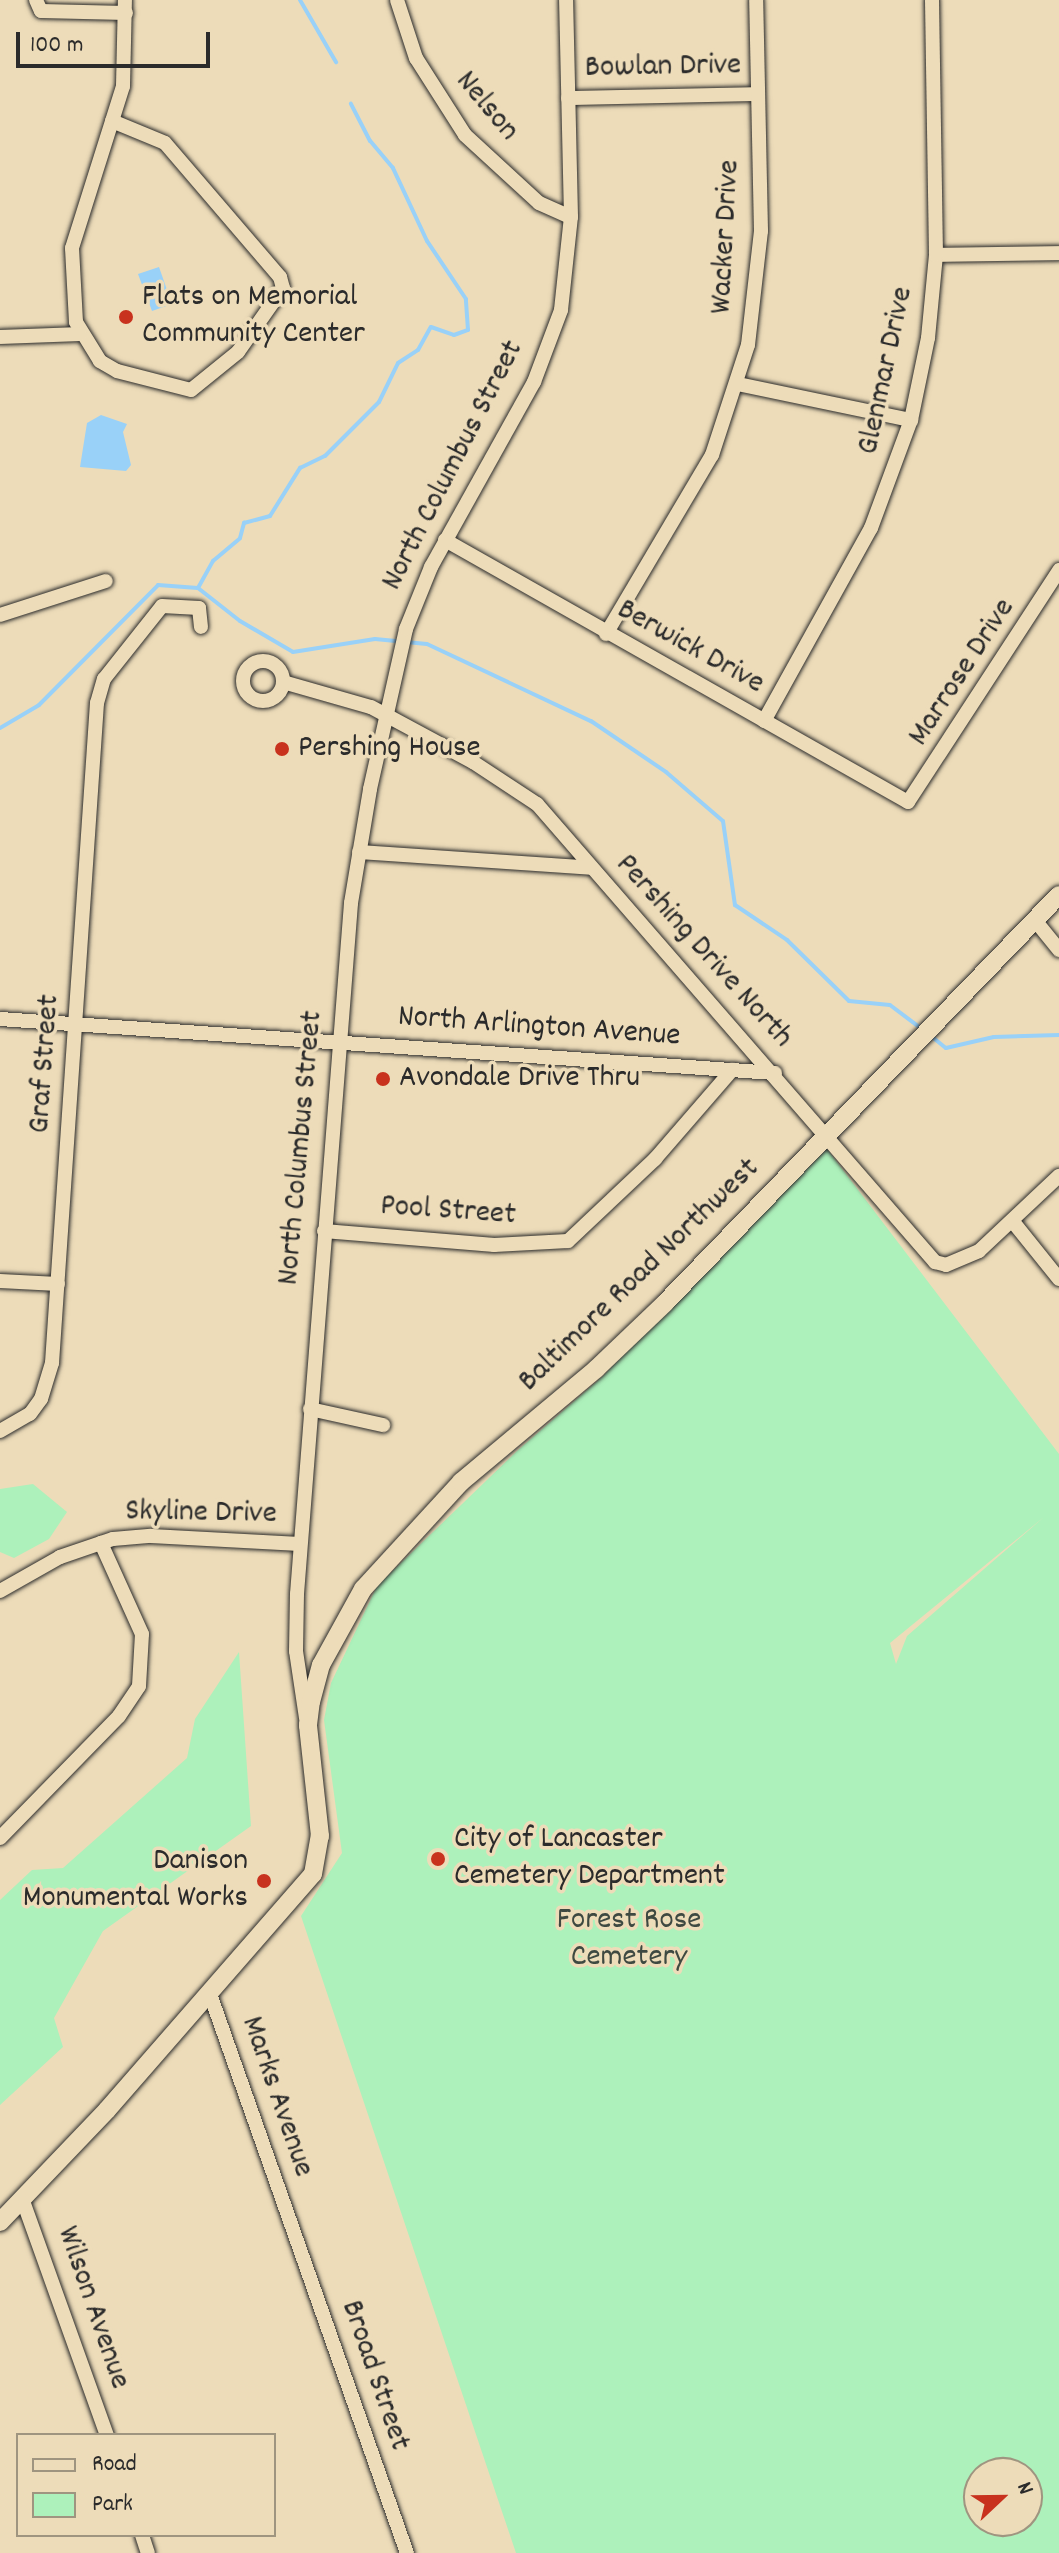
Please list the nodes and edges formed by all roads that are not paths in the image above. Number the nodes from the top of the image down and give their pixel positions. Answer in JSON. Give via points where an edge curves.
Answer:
{"nodes":[{"id":1,"x":36,"y":0,"type":"edge"},
{"id":2,"x":397,"y":0,"type":"edge"},
{"id":3,"x":566,"y":0,"type":"edge"},
{"id":4,"x":756,"y":0,"type":"edge"},
{"id":5,"x":932,"y":0,"type":"edge"},
{"id":6,"x":125,"y":6,"type":"edge"},
{"id":7,"x":758,"y":94,"type":"junction"},
{"id":8,"x":568,"y":98,"type":"junction"},
{"id":9,"x":112,"y":121,"type":"junction"},
{"id":10,"x":571,"y":217,"type":"junction"},
{"id":11,"x":1059,"y":253,"type":"edge"},
{"id":12,"x":936,"y":255,"type":"junction"},
{"id":13,"x":80,"y":334,"type":"junction"},
{"id":14,"x":0,"y":337,"type":"edge"},
{"id":15,"x":738,"y":384,"type":"junction"},
{"id":16,"x":911,"y":420,"type":"junction"},
{"id":17,"x":445,"y":540,"type":"junction"},
{"id":18,"x":1059,"y":570,"type":"edge"},
{"id":19,"x":106,"y":581,"type":"dead end"},
{"id":20,"x":0,"y":615,"type":"edge"},
{"id":21,"x":201,"y":627,"type":"dead end"},
{"id":22,"x":606,"y":634,"type":"junction"},
{"id":23,"x":283,"y":682,"type":"dead end"},
{"id":24,"x":386,"y":715,"type":"junction"},
{"id":25,"x":764,"y":721,"type":"junction"},
{"id":26,"x":908,"y":802,"type":"joint"},
{"id":27,"x":359,"y":852,"type":"junction"},
{"id":28,"x":591,"y":868,"type":"junction"},
{"id":29,"x":1059,"y":895,"type":"edge"},
{"id":30,"x":1034,"y":919,"type":"junction"},
{"id":31,"x":1059,"y":950,"type":"edge"},
{"id":32,"x":0,"y":1019,"type":"edge"},
{"id":33,"x":78,"y":1025,"type":"junction"},
{"id":34,"x":343,"y":1043,"type":"junction"},
{"id":35,"x":732,"y":1070,"type":"junction"},
{"id":36,"x":775,"y":1073,"type":"junction"},
{"id":37,"x":827,"y":1134,"type":"junction"},
{"id":38,"x":1059,"y":1176,"type":"edge"},
{"id":39,"x":1014,"y":1223,"type":"junction"},
{"id":40,"x":324,"y":1231,"type":"junction"},
{"id":41,"x":1059,"y":1279,"type":"edge"},
{"id":42,"x":0,"y":1281,"type":"edge"},
{"id":43,"x":58,"y":1284,"type":"junction"},
{"id":44,"x":310,"y":1409,"type":"junction"},
{"id":45,"x":383,"y":1425,"type":"dead end"},
{"id":46,"x":0,"y":1431,"type":"edge"},
{"id":47,"x":101,"y":1543,"type":"junction"},
{"id":48,"x":300,"y":1544,"type":"junction"},
{"id":49,"x":0,"y":1591,"type":"edge"},
{"id":50,"x":308,"y":1725,"type":"junction"},
{"id":51,"x":0,"y":1838,"type":"edge"},
{"id":52,"x":210,"y":1994,"type":"junction"},
{"id":53,"x":23,"y":2201,"type":"junction"},
{"id":54,"x":288,"y":2218,"type":"joint"},
{"id":55,"x":0,"y":2222,"type":"edge"},
{"id":56,"x":106,"y":2433,"type":"edge"},
{"id":57,"x":407,"y":2553,"type":"edge"}],
"edges":[{"from":1,"to":6,"type":"street","via":[[41,11]]},
{"from":2,"to":10,"type":"street","name":"Nelson","via":[[416,58],[465,135],[539,203]]},
{"from":3,"to":8,"type":"street","name":"North Columbus Street"},
{"from":4,"to":7,"type":"street","name":"Wacker Drive"},
{"from":5,"to":12,"type":"street","name":"Glenmar Drive"},
{"from":6,"to":9,"type":"street","via":[[123,86]]},
{"from":7,"to":8,"type":"street","name":"Bowlan Drive"},
{"from":7,"to":15,"type":"street","name":"Wacker Drive","via":[[760,269]]},
{"from":8,"to":10,"type":"street","name":"North Columbus Street"},
{"from":9,"to":13,"type":"street","via":[[72,248],[71,285]]},
{"from":9,"to":13,"type":"street","via":[[165,143],[280,277],[283,288],[238,352],[191,390],[117,371],[100,361]]},
{"from":10,"to":17,"type":"street","name":"North Columbus Street","via":[[565,291],[549,347]]},
{"from":11,"to":12,"type":"street"},
{"from":12,"to":16,"type":"street","name":"Glenmar Drive","via":[[928,338]]},
{"from":13,"to":14,"type":"street"},
{"from":15,"to":16,"type":"street"},
{"from":15,"to":22,"type":"street","name":"Wacker Drive","via":[[712,455]]},
{"from":16,"to":25,"type":"street","name":"Glenmar Drive","via":[[871,528]]},
{"from":17,"to":22,"type":"street","name":"Berwick Drive"},
{"from":17,"to":24,"type":"street","name":"North Columbus Street","via":[[403,640]]},
{"from":18,"to":26,"type":"street","name":"Marrose Drive"},
{"from":19,"to":20,"type":"street"},
{"from":21,"to":33,"type":"street","name":"Graf Street","via":[[199,608],[162,606],[104,679],[93,722],[96,772]]},
{"from":22,"to":25,"type":"street","name":"Berwick Drive"},
{"from":23,"to":24,"type":"street","name":"Pershing Drive North"},
{"from":24,"to":27,"type":"street","name":"North Columbus Street"},
{"from":24,"to":28,"type":"street","name":"Pershing Drive North","via":[[537,804]]},
{"from":25,"to":26,"type":"street","name":"Berwick Drive"},
{"from":27,"to":28,"type":"street"},
{"from":27,"to":34,"type":"street","name":"North Columbus Street"},
{"from":28,"to":36,"type":"street","name":"Pershing Drive North"},
{"from":29,"to":30,"type":"main road","name":"Baltimore Road Northwest"},
{"from":30,"to":31,"type":"street"},
{"from":30,"to":37,"type":"main road","name":"Baltimore Road Northwest"},
{"from":32,"to":33,"type":"street","name":"North Arlington Avenue"},
{"from":33,"to":34,"type":"street","name":"North Arlington Avenue"},
{"from":33,"to":43,"type":"street","name":"Graf Street"},
{"from":34,"to":35,"type":"street","name":"North Arlington Avenue"},
{"from":34,"to":40,"type":"street","name":"North Columbus Street"},
{"from":35,"to":36,"type":"street","name":"North Arlington Avenue"},
{"from":35,"to":40,"type":"street","name":"Pool Street","via":[[655,1159],[568,1241],[494,1245]]},
{"from":36,"to":37,"type":"street","name":"Pershing Drive North"},
{"from":37,"to":39,"type":"street","name":"Pershing Drive North","via":[[923,1250],[946,1265],[979,1251]]},
{"from":37,"to":50,"type":"main road","name":"Baltimore Road Northwest","via":[[665,1303],[596,1369],[461,1482],[382,1566],[337,1629],[315,1683]]},
{"from":38,"to":39,"type":"street"},
{"from":39,"to":41,"type":"street"},
{"from":40,"to":44,"type":"street","name":"North Columbus Street"},
{"from":42,"to":43,"type":"street"},
{"from":43,"to":46,"type":"street","name":"Graf Street","via":[[52,1363],[41,1399],[30,1414]]},
{"from":44,"to":45,"type":"street"},
{"from":44,"to":48,"type":"street","name":"North Columbus Street"},
{"from":47,"to":48,"type":"street","name":"Skyline Drive","via":[[151,1536]]},
{"from":47,"to":49,"type":"street","name":"Skyline Drive","via":[[60,1557]]},
{"from":47,"to":51,"type":"street","name":"Skyline Drive","via":[[142,1634],[139,1686],[119,1716]]},
{"from":48,"to":50,"type":"street","name":"North Columbus Street","via":[[296,1651]]},
{"from":50,"to":52,"type":"main road","name":"North Columbus Street","via":[[320,1836],[313,1874]]},
{"from":52,"to":53,"type":"main road","name":"North Columbus Street"},
{"from":52,"to":54,"type":"street","name":"Marks Avenue"},
{"from":53,"to":55,"type":"main road","name":"North Columbus Street"},
{"from":53,"to":56,"type":"street","name":"Wilson Avenue"},
{"from":54,"to":57,"type":"street","name":"Broad Street"}]}
